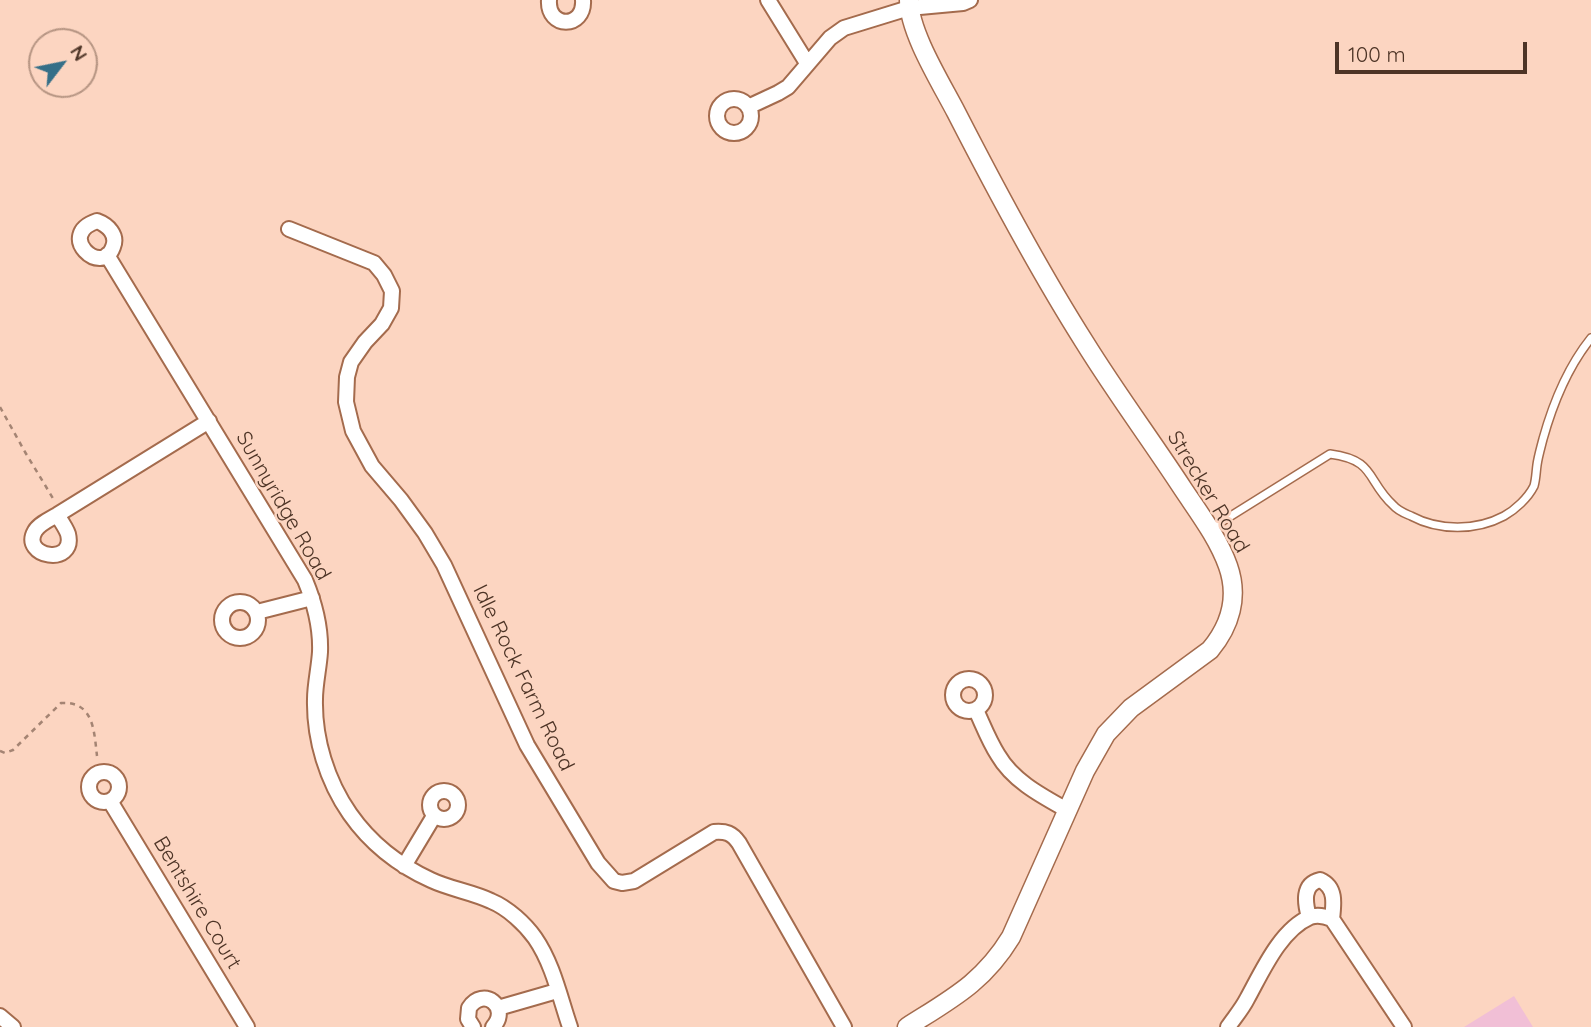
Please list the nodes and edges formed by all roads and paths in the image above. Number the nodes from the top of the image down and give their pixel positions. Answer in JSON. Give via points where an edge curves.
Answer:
{"nodes":[{"id":1,"x":549,"y":0,"type":"edge"},
{"id":2,"x":583,"y":0,"type":"edge"},
{"id":3,"x":768,"y":0,"type":"edge"},
{"id":4,"x":970,"y":0,"type":"edge"},
{"id":5,"x":909,"y":4,"type":"edge"},
{"id":6,"x":807,"y":63,"type":"junction"},
{"id":7,"x":748,"y":107,"type":"dead end"},
{"id":8,"x":289,"y":229,"type":"dead end"},
{"id":9,"x":107,"y":255,"type":"dead end"},
{"id":10,"x":1591,"y":338,"type":"edge"},
{"id":11,"x":0,"y":407,"type":"edge"},
{"id":12,"x":209,"y":421,"type":"junction"},
{"id":13,"x":54,"y":500,"type":"dead end"},
{"id":14,"x":57,"y":515,"type":"dead end"},
{"id":15,"x":1209,"y":529,"type":"junction"},
{"id":16,"x":312,"y":598,"type":"junction"},
{"id":17,"x":257,"y":612,"type":"dead end"},
{"id":18,"x":975,"y":710,"type":"dead end"},
{"id":19,"x":0,"y":751,"type":"edge"},
{"id":20,"x":97,"y":756,"type":"dead end"},
{"id":21,"x":110,"y":801,"type":"dead end"},
{"id":22,"x":1067,"y":810,"type":"junction"},
{"id":23,"x":434,"y":816,"type":"dead end"},
{"id":24,"x":404,"y":866,"type":"junction"},
{"id":25,"x":558,"y":991,"type":"junction"},
{"id":26,"x":498,"y":1008,"type":"junction"},
{"id":27,"x":0,"y":1016,"type":"edge"},
{"id":28,"x":13,"y":1027,"type":"edge"},
{"id":29,"x":247,"y":1027,"type":"edge"},
{"id":30,"x":473,"y":1027,"type":"edge"},
{"id":31,"x":494,"y":1027,"type":"edge"},
{"id":32,"x":570,"y":1027,"type":"edge"},
{"id":33,"x":844,"y":1027,"type":"edge"},
{"id":34,"x":907,"y":1027,"type":"edge"},
{"id":35,"x":1228,"y":1027,"type":"edge"},
{"id":36,"x":1404,"y":1027,"type":"edge"}],
"edges":[{"from":1,"to":2,"type":"street","via":[[551,14],[568,22],[579,16]]},
{"from":3,"to":6,"type":"street"},
{"from":4,"to":5,"type":"street"},
{"from":5,"to":6,"type":"street","via":[[844,29]]},
{"from":5,"to":15,"type":"street","name":"Strecker Road","via":[[930,62],[1040,269]]},
{"from":6,"to":7,"type":"street","via":[[788,87]]},
{"from":8,"to":33,"type":"street","name":"Idle Rock Farm Road","via":[[374,263],[392,291],[391,308],[351,362],[346,377],[353,431],[372,466],[425,533],[527,745],[598,863],[614,881],[634,881],[714,832],[733,835]]},
{"from":9,"to":12,"type":"street","name":"Sunnyridge Road"},
{"from":10,"to":15,"type":"lane","via":[[1559,393],[1533,487],[1514,510],[1497,520],[1459,528],[1417,519],[1392,505],[1361,463],[1330,454]]},
{"from":11,"to":13,"type":"path"},
{"from":12,"to":14,"type":"street"},
{"from":12,"to":16,"type":"street","name":"Sunnyridge Road"},
{"from":15,"to":22,"type":"street","name":"Strecker Road","via":[[1232,584],[1228,622],[1210,650],[1130,708],[1106,734]]},
{"from":16,"to":17,"type":"street"},
{"from":16,"to":24,"type":"street","name":"Sunnyridge Road","via":[[320,629],[316,726],[327,769],[360,828]]},
{"from":18,"to":22,"type":"street","via":[[998,757],[1011,772]]},
{"from":19,"to":20,"type":"path","via":[[13,750],[61,703],[69,703],[83,708],[92,723]]},
{"from":21,"to":29,"type":"street","name":"Bentshire Court"},
{"from":22,"to":34,"type":"street","name":"Strecker Road","via":[[1000,956],[964,991]]},
{"from":23,"to":24,"type":"street"},
{"from":24,"to":25,"type":"street","name":"Sunnyridge Road","via":[[492,901],[521,922],[544,952]]},
{"from":25,"to":26,"type":"street"},
{"from":25,"to":32,"type":"street","name":"Sunnyridge Road"},
{"from":26,"to":30,"type":"street","via":[[485,998],[472,1003],[467,1013]]},
{"from":26,"to":31,"type":"street"},
{"from":27,"to":28,"type":"street"},
{"from":35,"to":36,"type":"street","via":[[1288,933],[1321,917]]}]}
